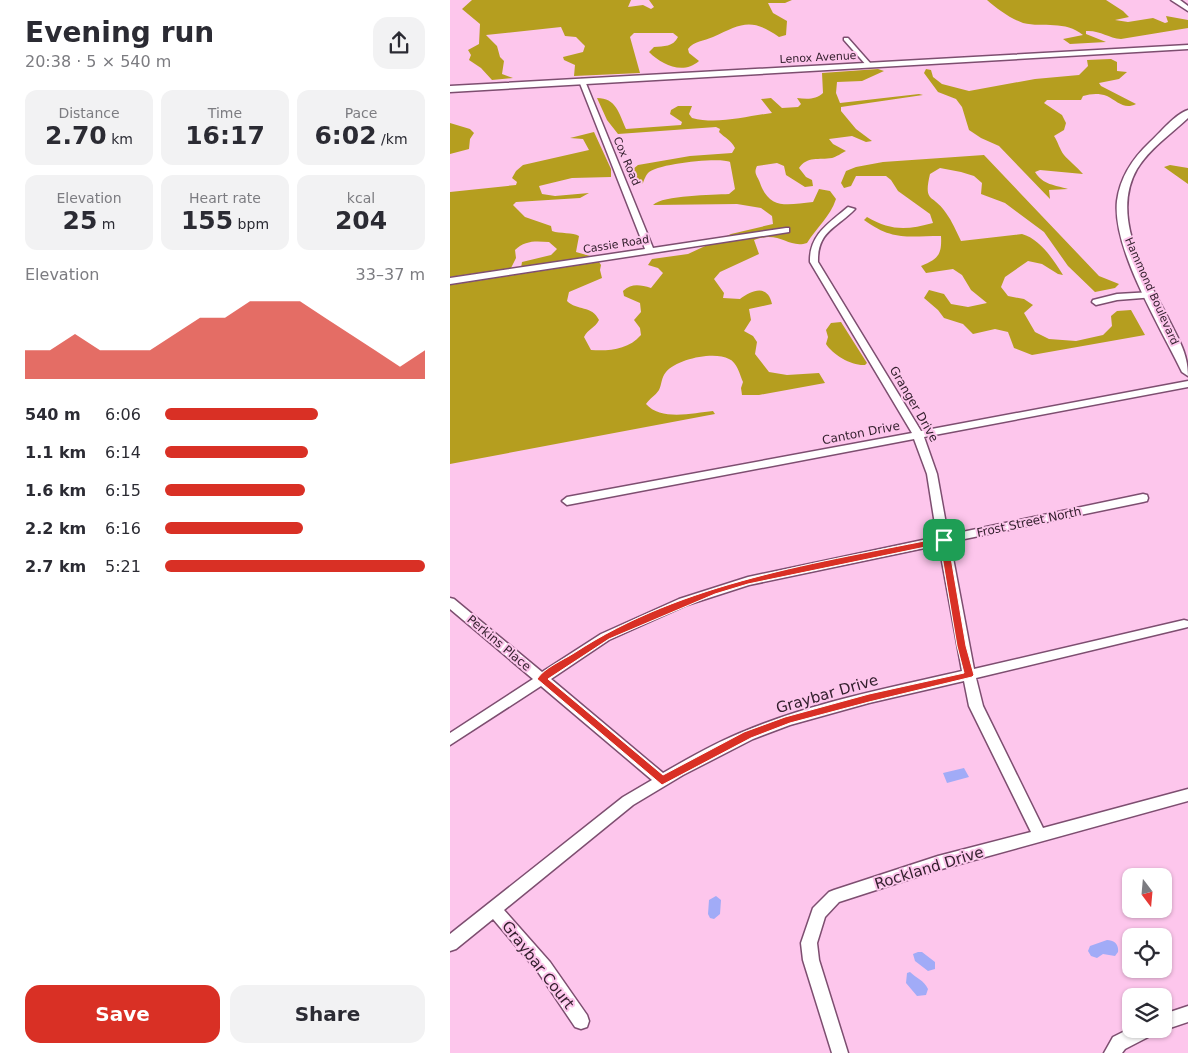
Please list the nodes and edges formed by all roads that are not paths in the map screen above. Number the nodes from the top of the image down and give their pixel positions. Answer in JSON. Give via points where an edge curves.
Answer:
{"nodes":[{"id":1,"x":1175,"y":0,"type":"edge"},
{"id":2,"x":1188,"y":9,"type":"edge"},
{"id":3,"x":846,"y":39,"type":"dead end"},
{"id":4,"x":1188,"y":47,"type":"edge"},
{"id":5,"x":869,"y":65,"type":"junction"},
{"id":6,"x":582,"y":81,"type":"junction"},
{"id":7,"x":450,"y":89,"type":"edge"},
{"id":8,"x":1188,"y":113,"type":"edge"},
{"id":9,"x":851,"y":209,"type":"dead end"},
{"id":10,"x":786,"y":230,"type":"dead end"},
{"id":11,"x":650,"y":250,"type":"junction"},
{"id":12,"x":450,"y":281,"type":"edge"},
{"id":13,"x":1152,"y":295,"type":"junction"},
{"id":14,"x":1096,"y":302,"type":"dead end"},
{"id":15,"x":1188,"y":372,"type":"edge"},
{"id":16,"x":1188,"y":384,"type":"edge"},
{"id":17,"x":918,"y":434,"type":"junction"},
{"id":18,"x":1143,"y":498,"type":"dead end"},
{"id":19,"x":567,"y":501,"type":"dead end"},
{"id":20,"x":944,"y":540,"type":"junction"},
{"id":21,"x":450,"y":602,"type":"edge"},
{"id":22,"x":1184,"y":624,"type":"dead end"},
{"id":23,"x":969,"y":675,"type":"junction"},
{"id":24,"x":542,"y":679,"type":"junction"},
{"id":25,"x":450,"y":740,"type":"edge"},
{"id":26,"x":662,"y":780,"type":"junction"},
{"id":27,"x":1188,"y":795,"type":"edge"},
{"id":28,"x":1040,"y":836,"type":"junction"},
{"id":29,"x":495,"y":910,"type":"junction"},
{"id":30,"x":450,"y":944,"type":"edge"},
{"id":31,"x":1188,"y":1014,"type":"edge"},
{"id":32,"x":1172,"y":1019,"type":"edge"},
{"id":33,"x":581,"y":1021,"type":"dead end"},
{"id":34,"x":1129,"y":1038,"type":"edge"},
{"id":35,"x":840,"y":1053,"type":"edge"},
{"id":36,"x":1112,"y":1053,"type":"edge"}],
"edges":[{"from":1,"to":2,"type":"street"},
{"from":3,"to":5,"type":"street"},
{"from":4,"to":5,"type":"street","name":"Lenox Avenue"},
{"from":5,"to":6,"type":"street","name":"Lenox Avenue"},
{"from":6,"to":7,"type":"street","name":"Lenox Avenue"},
{"from":6,"to":11,"type":"street","name":"Cox Road"},
{"from":8,"to":13,"type":"street","name":"Hammond Boulevard","via":[[1140,159],[1122,199],[1126,236]]},
{"from":9,"to":17,"type":"street","name":"Granger Drive","via":[[817,239],[813,247],[814,262]]},
{"from":10,"to":11,"type":"street","name":"Cassie Road"},
{"from":11,"to":12,"type":"street","name":"Cassie Road"},
{"from":13,"to":14,"type":"street"},
{"from":13,"to":15,"type":"street","name":"Hammond Boulevard"},
{"from":16,"to":17,"type":"street","name":"Canton Drive"},
{"from":17,"to":19,"type":"street","name":"Canton Drive"},
{"from":17,"to":20,"type":"street","name":"Granger Drive","via":[[932,474]]},
{"from":18,"to":20,"type":"street","name":"Frost Street North"},
{"from":20,"to":23,"type":"street","name":"Granger Drive"},
{"from":20,"to":24,"type":"street","name":"Frost Street North","via":[[748,581],[712,592],[605,637]]},
{"from":21,"to":24,"type":"street","name":"Perkins Place"},
{"from":22,"to":23,"type":"street","name":"Graybar Drive"},
{"from":23,"to":26,"type":"street","name":"Graybar Drive","via":[[788,720],[748,735]]},
{"from":23,"to":28,"type":"street","name":"Granger Drive","via":[[976,706]]},
{"from":24,"to":25,"type":"street","name":"Frost Street North"},
{"from":24,"to":26,"type":"street","name":"Perkins Place"},
{"from":26,"to":29,"type":"street","name":"Graybar Drive","via":[[628,801]]},
{"from":27,"to":28,"type":"street","name":"Rockland Drive"},
{"from":28,"to":35,"type":"street","name":"Rockland Drive","via":[[938,863],[834,897],[825,904],[818,913],[809,942],[811,960]]},
{"from":29,"to":30,"type":"street","name":"Graybar Drive"},
{"from":29,"to":33,"type":"street","name":"Graybar Court","via":[[544,967]]},
{"from":31,"to":32,"type":"street"},
{"from":34,"to":36,"type":"street","via":[[1119,1043]]}]}
